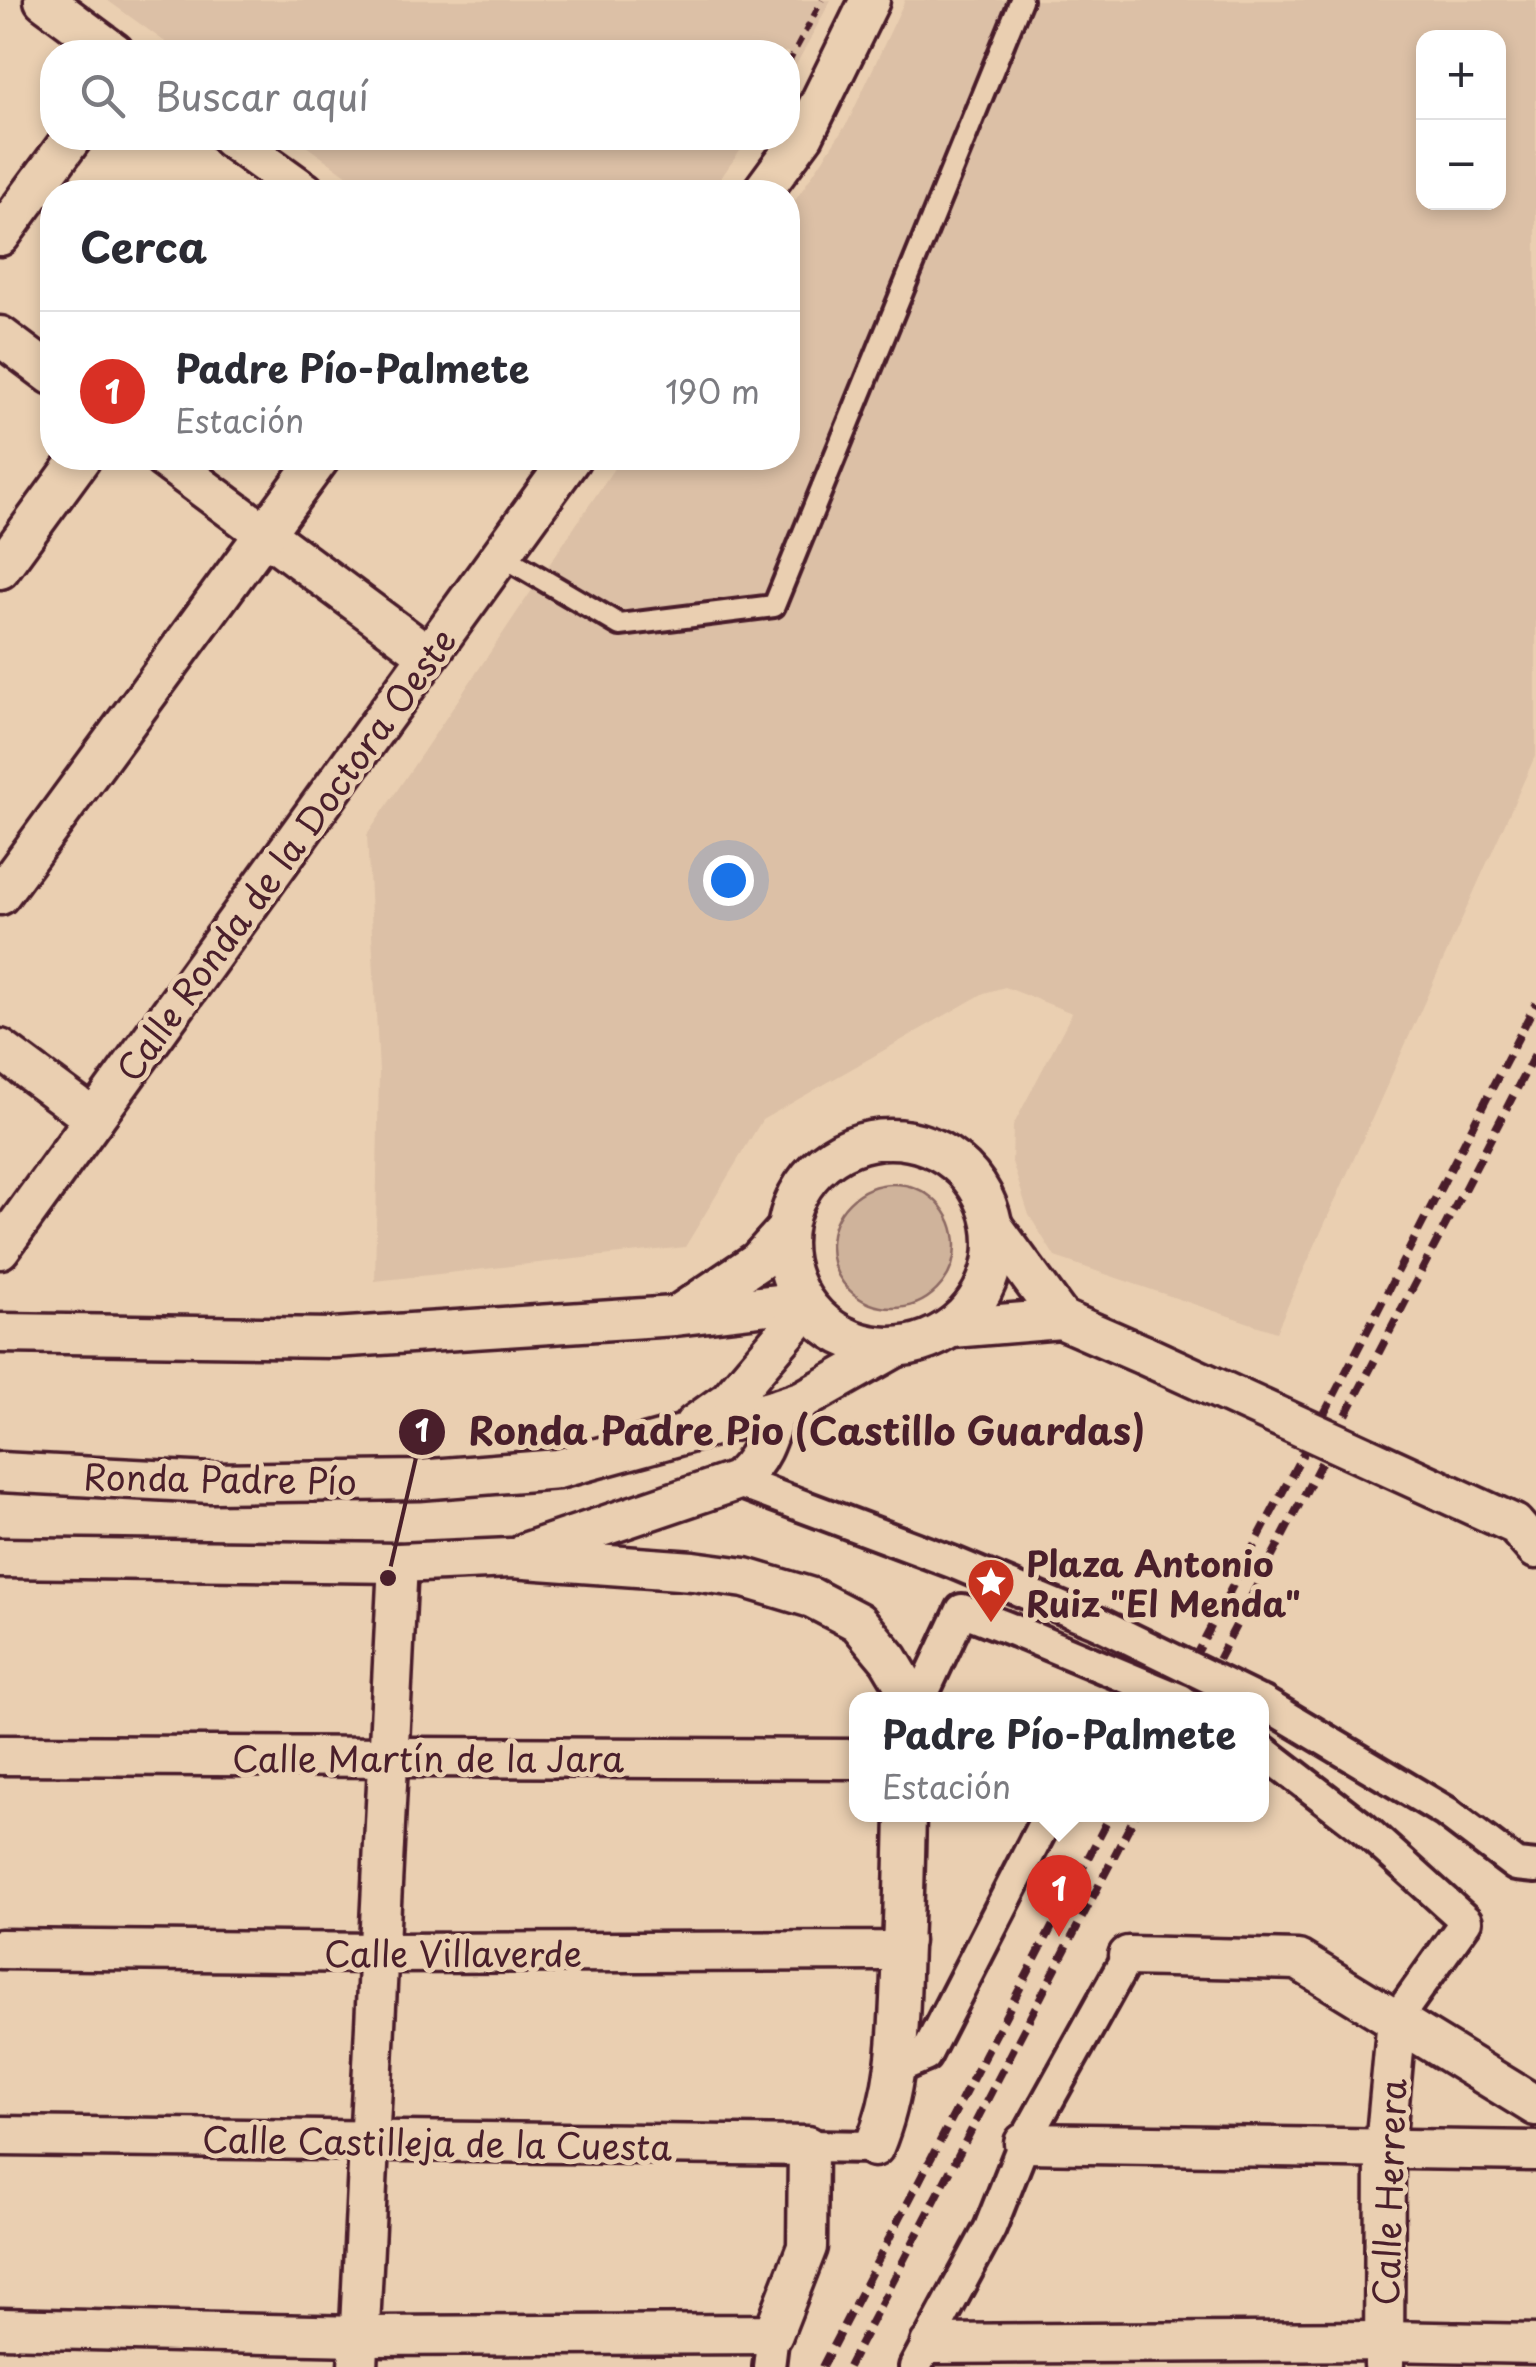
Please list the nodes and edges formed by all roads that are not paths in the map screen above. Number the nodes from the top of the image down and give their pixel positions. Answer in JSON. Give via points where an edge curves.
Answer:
{"nodes":[{"id":1,"x":44,"y":0,"type":"edge"},
{"id":2,"x":870,"y":0,"type":"edge"},
{"id":3,"x":1021,"y":0,"type":"edge"},
{"id":4,"x":98,"y":40,"type":"edge"},
{"id":5,"x":800,"y":140,"type":"edge"},
{"id":6,"x":63,"y":150,"type":"edge"},
{"id":7,"x":244,"y":150,"type":"edge"},
{"id":8,"x":792,"y":150,"type":"edge"},
{"id":9,"x":41,"y":180,"type":"edge"},
{"id":10,"x":278,"y":180,"type":"edge"},
{"id":11,"x":771,"y":180,"type":"edge"},
{"id":12,"x":40,"y":182,"type":"edge"},
{"id":13,"x":0,"y":236,"type":"edge"},
{"id":14,"x":0,"y":336,"type":"edge"},
{"id":15,"x":40,"y":366,"type":"edge"},
{"id":16,"x":72,"y":470,"type":"edge"},
{"id":17,"x":179,"y":470,"type":"edge"},
{"id":18,"x":311,"y":470,"type":"edge"},
{"id":19,"x":562,"y":470,"type":"edge"},
{"id":20,"x":264,"y":533,"type":"junction"},
{"id":21,"x":501,"y":554,"type":"junction"},
{"id":22,"x":0,"y":569,"type":"edge"},
{"id":23,"x":428,"y":656,"type":"junction"},
{"id":24,"x":0,"y":895,"type":"edge"},
{"id":25,"x":0,"y":1049,"type":"edge"},
{"id":26,"x":94,"y":1119,"type":"junction"},
{"id":27,"x":995,"y":1229,"type":"junction"},
{"id":28,"x":785,"y":1231,"type":"junction"},
{"id":29,"x":0,"y":1250,"type":"edge"},
{"id":30,"x":805,"y":1304,"type":"junction"},
{"id":31,"x":676,"y":1316,"type":"junction"},
{"id":32,"x":1062,"y":1320,"type":"junction"},
{"id":33,"x":952,"y":1328,"type":"junction"},
{"id":34,"x":0,"y":1333,"type":"edge"},
{"id":35,"x":895,"y":1348,"type":"junction"},
{"id":36,"x":776,"y":1410,"type":"junction"},
{"id":37,"x":676,"y":1438,"type":"junction"},
{"id":38,"x":0,"y":1472,"type":"edge"},
{"id":39,"x":736,"y":1481,"type":"junction"},
{"id":40,"x":1528,"y":1531,"type":"edge"},
{"id":41,"x":0,"y":1558,"type":"edge"},
{"id":42,"x":511,"y":1558,"type":"junction"},
{"id":43,"x":398,"y":1563,"type":"junction"},
{"id":44,"x":915,"y":1692,"type":"edge"},
{"id":45,"x":918,"y":1692,"type":"edge"},
{"id":46,"x":1162,"y":1692,"type":"edge"},
{"id":47,"x":1239,"y":1692,"type":"edge"},
{"id":48,"x":1269,"y":1707,"type":"edge"},
{"id":49,"x":0,"y":1754,"type":"edge"},
{"id":50,"x":1269,"y":1755,"type":"edge"},
{"id":51,"x":389,"y":1758,"type":"junction"},
{"id":52,"x":849,"y":1759,"type":"edge"},
{"id":53,"x":906,"y":1822,"type":"edge"},
{"id":54,"x":1045,"y":1822,"type":"edge"},
{"id":55,"x":1536,"y":1867,"type":"edge"},
{"id":56,"x":902,"y":1941,"type":"junction"},
{"id":57,"x":0,"y":1949,"type":"edge"},
{"id":58,"x":378,"y":1954,"type":"junction"},
{"id":59,"x":1128,"y":1956,"type":"joint"},
{"id":60,"x":1397,"y":2018,"type":"junction"},
{"id":61,"x":896,"y":2068,"type":"junction"},
{"id":62,"x":1536,"y":2106,"type":"edge"},
{"id":63,"x":0,"y":2136,"type":"edge"},
{"id":64,"x":368,"y":2142,"type":"junction"},
{"id":65,"x":1024,"y":2143,"type":"junction"},
{"id":66,"x":808,"y":2146,"type":"junction"},
{"id":67,"x":874,"y":2147,"type":"joint"},
{"id":68,"x":1385,"y":2147,"type":"junction"},
{"id":69,"x":1536,"y":2152,"type":"edge"},
{"id":70,"x":0,"y":2328,"type":"edge"},
{"id":71,"x":1536,"y":2344,"type":"edge"},
{"id":72,"x":359,"y":2351,"type":"edge"},
{"id":73,"x":771,"y":2351,"type":"edge"},
{"id":74,"x":1384,"y":2354,"type":"edge"},
{"id":75,"x":923,"y":2356,"type":"edge"}],
"edges":[{"from":1,"to":4,"type":"street"},
{"from":2,"to":5,"type":"street"},
{"from":3,"to":21,"type":"lane","via":[[774,606],[620,624]]},
{"from":6,"to":9,"type":"street"},
{"from":7,"to":10,"type":"street"},
{"from":8,"to":11,"type":"street"},
{"from":12,"to":13,"type":"street"},
{"from":14,"to":15,"type":"street"},
{"from":16,"to":22,"type":"street"},
{"from":17,"to":20,"type":"street"},
{"from":18,"to":20,"type":"street"},
{"from":19,"to":21,"type":"street","name":"Calle Ronda de la Doctora Oeste"},
{"from":20,"to":23,"type":"street"},
{"from":20,"to":24,"type":"street"},
{"from":21,"to":23,"type":"street","name":"Calle Ronda de la Doctora Oeste"},
{"from":23,"to":26,"type":"street","name":"Calle Ronda de la Doctora Oeste"},
{"from":25,"to":26,"type":"street"},
{"from":26,"to":29,"type":"street","name":"Calle Ronda de la Doctora Oeste"},
{"from":27,"to":28,"type":"street","via":[[988,1203],[951,1158],[896,1138],[835,1153],[811,1174]]},
{"from":27,"to":32,"type":"street"},
{"from":27,"to":33,"type":"street","via":[[988,1281]]},
{"from":28,"to":30,"type":"street","via":[[787,1268]]},
{"from":28,"to":31,"type":"street","via":[[758,1261]]},
{"from":30,"to":31,"type":"street"},
{"from":30,"to":35,"type":"street","via":[[832,1330],[862,1344]]},
{"from":30,"to":37,"type":"street","name":"Ronda Padre Pío","via":[[729,1400]]},
{"from":31,"to":34,"type":"street","via":[[332,1338]]},
{"from":32,"to":33,"type":"street"},
{"from":32,"to":40,"type":"street","bridge":true},
{"from":33,"to":35,"type":"street"},
{"from":35,"to":36,"type":"street","name":"Ronda Padre Pío"},
{"from":36,"to":37,"type":"street","name":"Ronda Padre Pío"},
{"from":36,"to":39,"type":"street","via":[[764,1448]]},
{"from":37,"to":38,"type":"street","name":"Ronda Padre Pío","via":[[558,1469],[418,1480],[211,1483]]},
{"from":39,"to":42,"type":"street"},
{"from":39,"to":47,"type":"street","bridge":true,"via":[[1098,1623]]},
{"from":41,"to":43,"type":"street"},
{"from":42,"to":43,"type":"street"},
{"from":42,"to":44,"type":"street","via":[[745,1578],[812,1598],[858,1622]]},
{"from":43,"to":51,"type":"street"},
{"from":45,"to":46,"type":"street","bridge":true,"via":[[949,1605]]},
{"from":48,"to":55,"type":"street","via":[[1446,1812],[1516,1866]]},
{"from":49,"to":51,"type":"street","name":"Calle Martín de la Jara"},
{"from":50,"to":60,"type":"street","via":[[1466,1921]]},
{"from":51,"to":52,"type":"street","name":"Calle Martín de la Jara"},
{"from":51,"to":58,"type":"street"},
{"from":53,"to":56,"type":"street"},
{"from":54,"to":61,"type":"street","via":[[925,2056]]},
{"from":56,"to":58,"type":"street","name":"Calle Villaverde","via":[[885,1951]]},
{"from":56,"to":61,"type":"street"},
{"from":57,"to":58,"type":"street","name":"Calle Villaverde"},
{"from":58,"to":64,"type":"street"},
{"from":59,"to":60,"type":"street","via":[[1298,1960]]},
{"from":59,"to":65,"type":"street"},
{"from":60,"to":62,"type":"street"},
{"from":60,"to":68,"type":"street","name":"Calle Herrera"},
{"from":61,"to":67,"type":"street"},
{"from":63,"to":64,"type":"street","name":"Calle Castilleja de la Cuesta"},
{"from":64,"to":66,"type":"street","name":"Calle Castilleja de la Cuesta"},
{"from":64,"to":72,"type":"street"},
{"from":65,"to":68,"type":"street"},
{"from":65,"to":75,"type":"street","via":[[990,2228]]},
{"from":66,"to":67,"type":"street","name":"Calle Castilleja de la Cuesta"},
{"from":66,"to":73,"type":"street","via":[[807,2247]]},
{"from":68,"to":69,"type":"street"},
{"from":68,"to":74,"type":"street","name":"Calle Herrera"},
{"from":70,"to":72,"type":"street"},
{"from":71,"to":74,"type":"street"},
{"from":72,"to":73,"type":"street"},
{"from":74,"to":75,"type":"street"}]}
